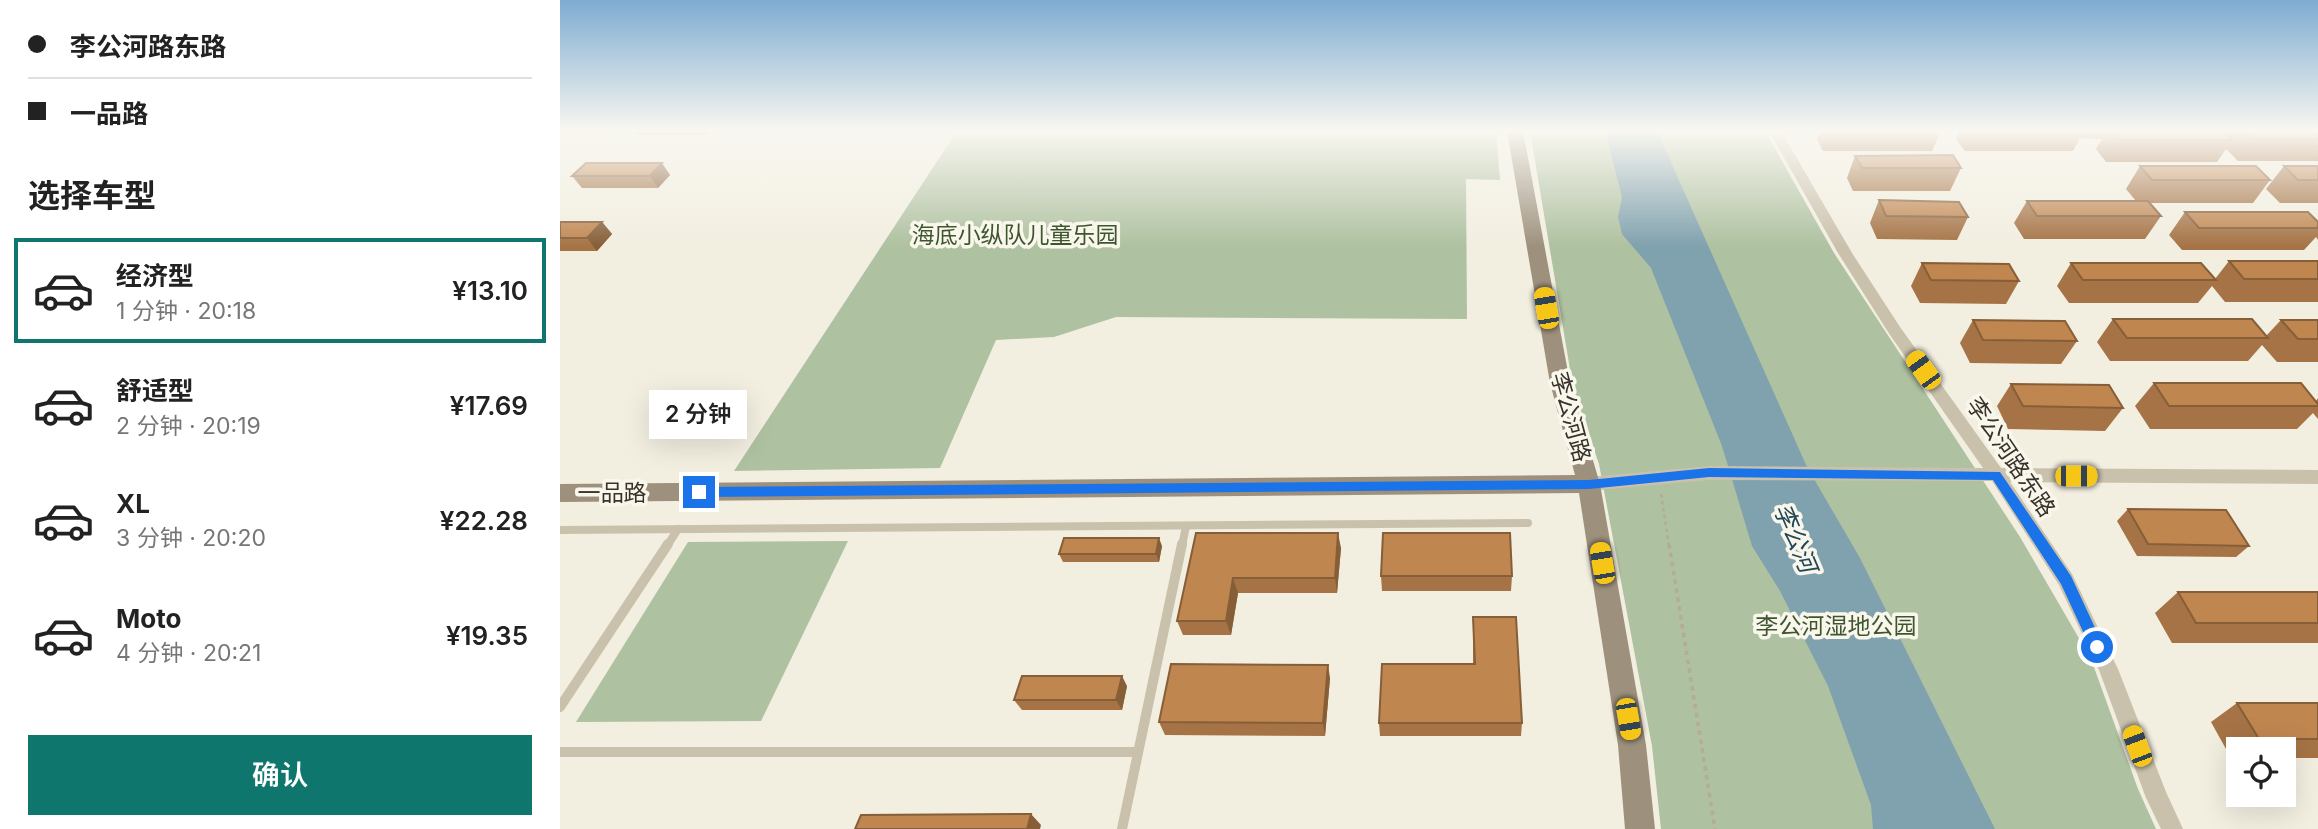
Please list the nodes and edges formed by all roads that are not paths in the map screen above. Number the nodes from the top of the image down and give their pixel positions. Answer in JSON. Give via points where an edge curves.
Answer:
{"nodes":[{"id":1,"x":1522,"y":170,"type":"edge"},
{"id":2,"x":1797,"y":170,"type":"edge"},
{"id":3,"x":1996,"y":475,"type":"junction"},
{"id":4,"x":2318,"y":477,"type":"edge"},
{"id":5,"x":1589,"y":484,"type":"junction"},
{"id":6,"x":560,"y":493,"type":"edge"},
{"id":7,"x":1528,"y":523,"type":"dead end"},
{"id":8,"x":1186,"y":526,"type":"junction"},
{"id":9,"x":678,"y":529,"type":"junction"},
{"id":10,"x":560,"y":530,"type":"edge"},
{"id":11,"x":560,"y":707,"type":"edge"},
{"id":12,"x":560,"y":752,"type":"edge"},
{"id":13,"x":1138,"y":752,"type":"junction"},
{"id":14,"x":1122,"y":829,"type":"edge"},
{"id":15,"x":1640,"y":829,"type":"edge"},
{"id":16,"x":2172,"y":829,"type":"edge"}],
"edges":[{"from":1,"to":5,"type":"street","name":"李公河路","via":[[1560,383]]},
{"from":2,"to":3,"type":"street","name":"李公河路东路","via":[[1844,253]]},
{"from":3,"to":4,"type":"street"},
{"from":3,"to":5,"type":"street","via":[[1709,473]]},
{"from":3,"to":16,"type":"street","name":"李公河路东路","via":[[2066,580],[2108,669]]},
{"from":5,"to":6,"type":"street","name":"一品路"},
{"from":5,"to":15,"type":"street","name":"李公河路","via":[[1632,745]]},
{"from":7,"to":8,"type":"lane"},
{"from":8,"to":9,"type":"lane"},
{"from":8,"to":13,"type":"lane"},
{"from":9,"to":10,"type":"lane"},
{"from":9,"to":11,"type":"lane"},
{"from":12,"to":13,"type":"lane"},
{"from":13,"to":14,"type":"lane"}]}
